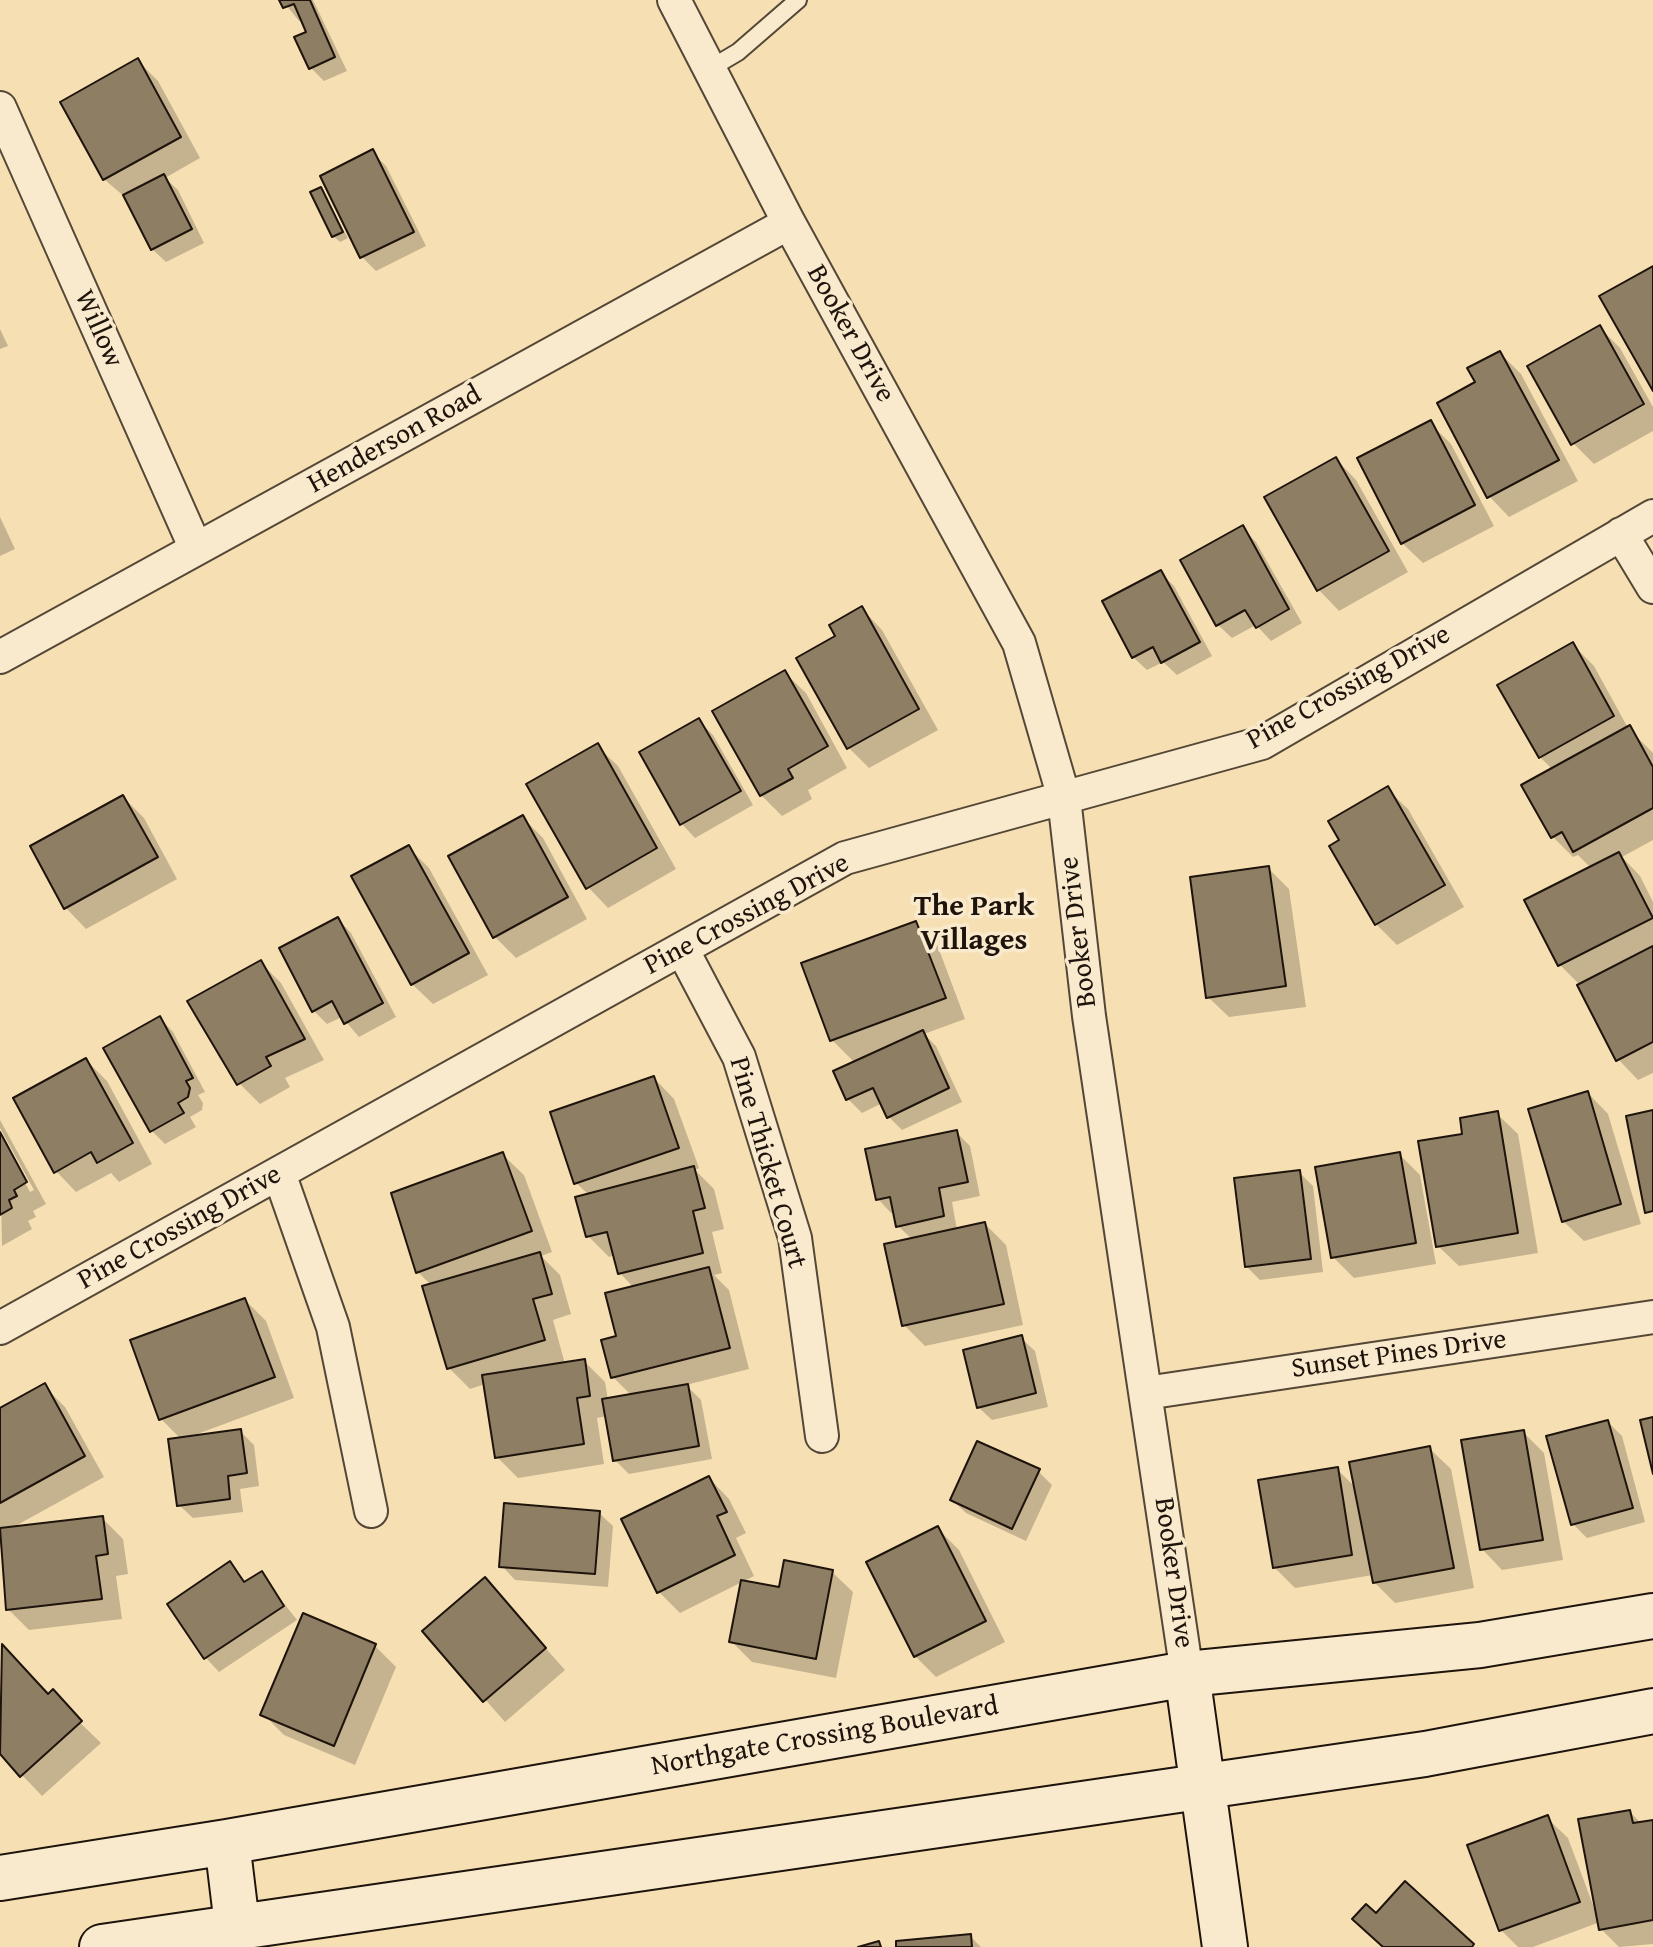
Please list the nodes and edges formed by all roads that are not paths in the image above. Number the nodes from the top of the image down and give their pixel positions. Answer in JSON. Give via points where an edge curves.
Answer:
{"nodes":[{"id":1,"x":674,"y":0,"type":"edge"},
{"id":2,"x":798,"y":0,"type":"edge"},
{"id":3,"x":711,"y":68,"type":"junction"},
{"id":4,"x":0,"y":108,"type":"edge"},
{"id":5,"x":789,"y":223,"type":"junction"},
{"id":6,"x":1653,"y":516,"type":"edge"},
{"id":7,"x":1621,"y":534,"type":"junction"},
{"id":8,"x":196,"y":549,"type":"junction"},
{"id":9,"x":1653,"y":587,"type":"edge"},
{"id":10,"x":0,"y":657,"type":"edge"},
{"id":11,"x":1064,"y":798,"type":"junction"},
{"id":12,"x":682,"y":949,"type":"junction"},
{"id":13,"x":279,"y":1173,"type":"junction"},
{"id":14,"x":1653,"y":1317,"type":"edge"},
{"id":15,"x":0,"y":1328,"type":"edge"},
{"id":16,"x":1146,"y":1393,"type":"junction"},
{"id":17,"x":822,"y":1436,"type":"dead end"},
{"id":18,"x":371,"y":1511,"type":"dead end"},
{"id":19,"x":1653,"y":1616,"type":"edge"},
{"id":20,"x":1187,"y":1674,"type":"junction"},
{"id":21,"x":1653,"y":1711,"type":"edge"},
{"id":22,"x":1201,"y":1784,"type":"junction"},
{"id":23,"x":227,"y":1842,"type":"junction"},
{"id":24,"x":0,"y":1878,"type":"edge"},
{"id":25,"x":237,"y":1925,"type":"junction"},
{"id":26,"x":102,"y":1947,"type":"edge"},
{"id":27,"x":1225,"y":1947,"type":"edge"}],
"edges":[{"from":1,"to":3,"type":"street","name":"Booker Drive"},
{"from":2,"to":3,"type":"lane","via":[[738,52]]},
{"from":3,"to":5,"type":"street","name":"Booker Drive"},
{"from":4,"to":8,"type":"street","name":"Willow"},
{"from":5,"to":8,"type":"street","name":"Henderson Road"},
{"from":5,"to":11,"type":"street","name":"Booker Drive","via":[[1019,643]]},
{"from":6,"to":7,"type":"street","name":"Pine Crossing Drive"},
{"from":7,"to":9,"type":"street"},
{"from":7,"to":11,"type":"street","name":"Pine Crossing Drive","via":[[1262,743]]},
{"from":8,"to":10,"type":"street","name":"Henderson Road"},
{"from":11,"to":12,"type":"street","name":"Pine Crossing Drive","via":[[845,858]]},
{"from":11,"to":16,"type":"street","name":"Booker Drive","via":[[1089,1016]]},
{"from":12,"to":13,"type":"street","name":"Pine Crossing Drive"},
{"from":12,"to":17,"type":"street","name":"Pine Thicket Court","via":[[739,1057],[795,1238]]},
{"from":13,"to":15,"type":"street","name":"Pine Crossing Drive"},
{"from":13,"to":18,"type":"street","via":[[333,1327]]},
{"from":14,"to":16,"type":"street","name":"Sunset Pines Drive"},
{"from":16,"to":20,"type":"street","name":"Booker Drive"},
{"from":19,"to":20,"type":"main road","name":"Northgate Crossing Boulevard","via":[[1480,1645]]},
{"from":20,"to":22,"type":"main road","name":"Booker Drive"},
{"from":20,"to":23,"type":"main road","name":"Northgate Crossing Boulevard"},
{"from":21,"to":22,"type":"main road","via":[[1425,1754]]},
{"from":22,"to":25,"type":"main road"},
{"from":22,"to":27,"type":"main road","name":"Booker Drive"},
{"from":23,"to":24,"type":"main road","name":"Northgate Crossing Boulevard"},
{"from":23,"to":25,"type":"main road"},
{"from":25,"to":26,"type":"main road"}]}
